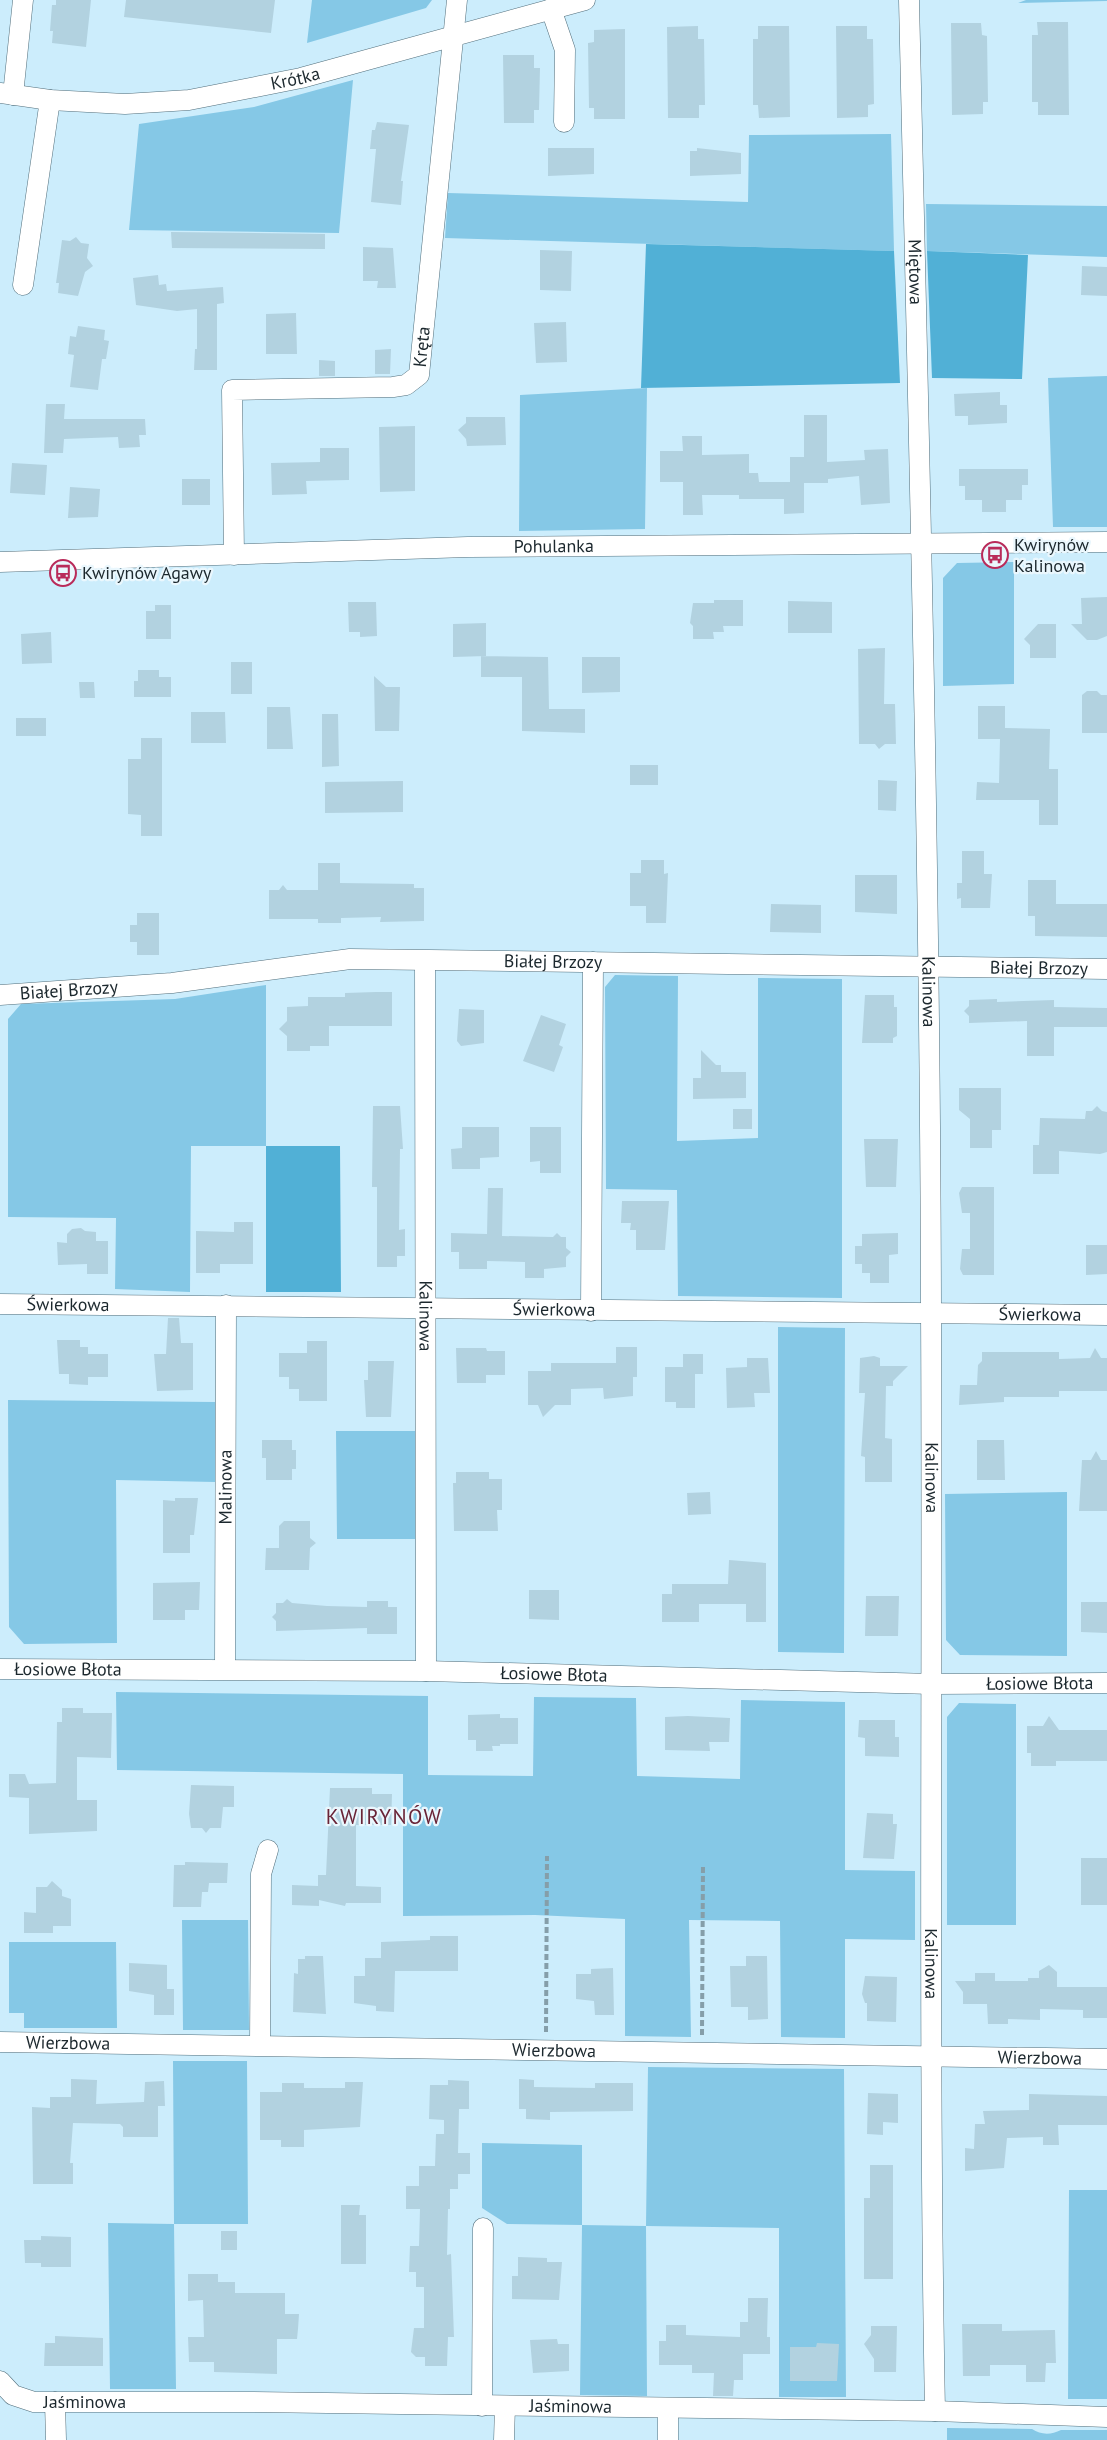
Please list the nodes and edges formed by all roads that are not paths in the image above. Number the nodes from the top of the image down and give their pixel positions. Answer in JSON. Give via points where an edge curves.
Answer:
{"nodes":[{"id":1,"x":22,"y":0,"type":"edge"},
{"id":2,"x":457,"y":0,"type":"edge"},
{"id":3,"x":585,"y":0,"type":"edge"},
{"id":4,"x":909,"y":0,"type":"edge"},
{"id":5,"x":551,"y":9,"type":"junction"},
{"id":6,"x":452,"y":39,"type":"junction"},
{"id":7,"x":6,"y":94,"type":"edge"},
{"id":8,"x":50,"y":100,"type":"junction"},
{"id":9,"x":564,"y":122,"type":"dead end"},
{"id":10,"x":23,"y":285,"type":"dead end"},
{"id":11,"x":1107,"y":542,"type":"edge"},
{"id":12,"x":922,"y":543,"type":"junction"},
{"id":13,"x":234,"y":555,"type":"junction"},
{"id":14,"x":0,"y":562,"type":"edge"},
{"id":15,"x":425,"y":962,"type":"junction"},
{"id":16,"x":593,"y":962,"type":"junction"},
{"id":17,"x":929,"y":966,"type":"junction"},
{"id":18,"x":1107,"y":969,"type":"edge"},
{"id":19,"x":0,"y":995,"type":"edge"},
{"id":20,"x":0,"y":1304,"type":"edge"},
{"id":21,"x":226,"y":1305,"type":"junction"},
{"id":22,"x":424,"y":1310,"type":"junction"},
{"id":23,"x":591,"y":1311,"type":"junction"},
{"id":24,"x":932,"y":1312,"type":"junction"},
{"id":25,"x":1107,"y":1315,"type":"edge"},
{"id":26,"x":0,"y":1669,"type":"edge"},
{"id":27,"x":225,"y":1669,"type":"junction"},
{"id":28,"x":426,"y":1671,"type":"junction"},
{"id":29,"x":1107,"y":1683,"type":"edge"},
{"id":30,"x":933,"y":1684,"type":"junction"},
{"id":31,"x":268,"y":1850,"type":"dead end"},
{"id":32,"x":0,"y":2042,"type":"edge"},
{"id":33,"x":260,"y":2045,"type":"junction"},
{"id":34,"x":931,"y":2058,"type":"junction"},
{"id":35,"x":1107,"y":2059,"type":"edge"},
{"id":36,"x":483,"y":2228,"type":"dead end"},
{"id":37,"x":0,"y":2381,"type":"edge"},
{"id":38,"x":55,"y":2402,"type":"junction"},
{"id":39,"x":482,"y":2406,"type":"junction"},
{"id":40,"x":505,"y":2406,"type":"junction"},
{"id":41,"x":668,"y":2410,"type":"junction"},
{"id":42,"x":935,"y":2411,"type":"junction"},
{"id":43,"x":1107,"y":2417,"type":"edge"},
{"id":44,"x":56,"y":2440,"type":"edge"},
{"id":45,"x":504,"y":2440,"type":"edge"},
{"id":46,"x":668,"y":2440,"type":"edge"}],
"edges":[{"from":1,"to":7,"type":"street"},
{"from":2,"to":6,"type":"street","name":"Kręta"},
{"from":3,"to":5,"type":"street","name":"Krótka"},
{"from":4,"to":12,"type":"street","name":"Miętowa"},
{"from":5,"to":6,"type":"street","name":"Krótka"},
{"from":5,"to":9,"type":"street","via":[[565,50]]},
{"from":6,"to":8,"type":"street","name":"Krótka","via":[[301,78],[189,100],[125,104]]},
{"from":6,"to":13,"type":"street","name":"Kręta","via":[[420,375],[406,385],[393,387],[232,390]]},
{"from":7,"to":8,"type":"street","name":"Krótka"},
{"from":8,"to":10,"type":"street"},
{"from":11,"to":12,"type":"street","name":"Pohulanka"},
{"from":12,"to":13,"type":"street","name":"Pohulanka","via":[[468,547]]},
{"from":12,"to":17,"type":"street","name":"Kalinowa"},
{"from":13,"to":14,"type":"street","name":"Pohulanka"},
{"from":15,"to":16,"type":"street","name":"Białej Brzozy"},
{"from":15,"to":19,"type":"street","name":"Białej Brzozy","via":[[350,959],[172,983]]},
{"from":15,"to":22,"type":"street","name":"Kalinowa"},
{"from":16,"to":17,"type":"street","name":"Białej Brzozy"},
{"from":16,"to":23,"type":"street"},
{"from":17,"to":18,"type":"street","name":"Białej Brzozy"},
{"from":17,"to":24,"type":"street","name":"Kalinowa"},
{"from":20,"to":21,"type":"street","name":"Świerkowa"},
{"from":21,"to":22,"type":"street","name":"Świerkowa"},
{"from":21,"to":27,"type":"street","name":"Malinowa"},
{"from":22,"to":23,"type":"street","name":"Świerkowa"},
{"from":22,"to":28,"type":"street","name":"Kalinowa"},
{"from":23,"to":24,"type":"street","name":"Świerkowa"},
{"from":24,"to":25,"type":"street","name":"Świerkowa"},
{"from":24,"to":30,"type":"street","name":"Kalinowa"},
{"from":26,"to":27,"type":"street","name":"Łosiowe Błota"},
{"from":27,"to":28,"type":"street","name":"Łosiowe Błota"},
{"from":28,"to":30,"type":"street","name":"Łosiowe Błota"},
{"from":29,"to":30,"type":"street","name":"Łosiowe Błota"},
{"from":30,"to":34,"type":"street","name":"Kalinowa"},
{"from":31,"to":33,"type":"street","via":[[261,1874]]},
{"from":32,"to":33,"type":"street","name":"Wierzbowa"},
{"from":33,"to":34,"type":"street","name":"Wierzbowa"},
{"from":34,"to":35,"type":"street","name":"Wierzbowa"},
{"from":34,"to":42,"type":"street","name":"Kalinowa"},
{"from":36,"to":39,"type":"street"},
{"from":37,"to":38,"type":"street","name":"Jaśminowa","via":[[13,2395],[34,2402]]},
{"from":38,"to":39,"type":"street","name":"Jaśminowa"},
{"from":38,"to":44,"type":"street"},
{"from":39,"to":40,"type":"street","name":"Jaśminowa"},
{"from":40,"to":41,"type":"street","name":"Jaśminowa"},
{"from":40,"to":45,"type":"street"},
{"from":41,"to":42,"type":"street","name":"Jaśminowa"},
{"from":41,"to":46,"type":"street"},
{"from":42,"to":43,"type":"street","name":"Jaśminowa"}]}
